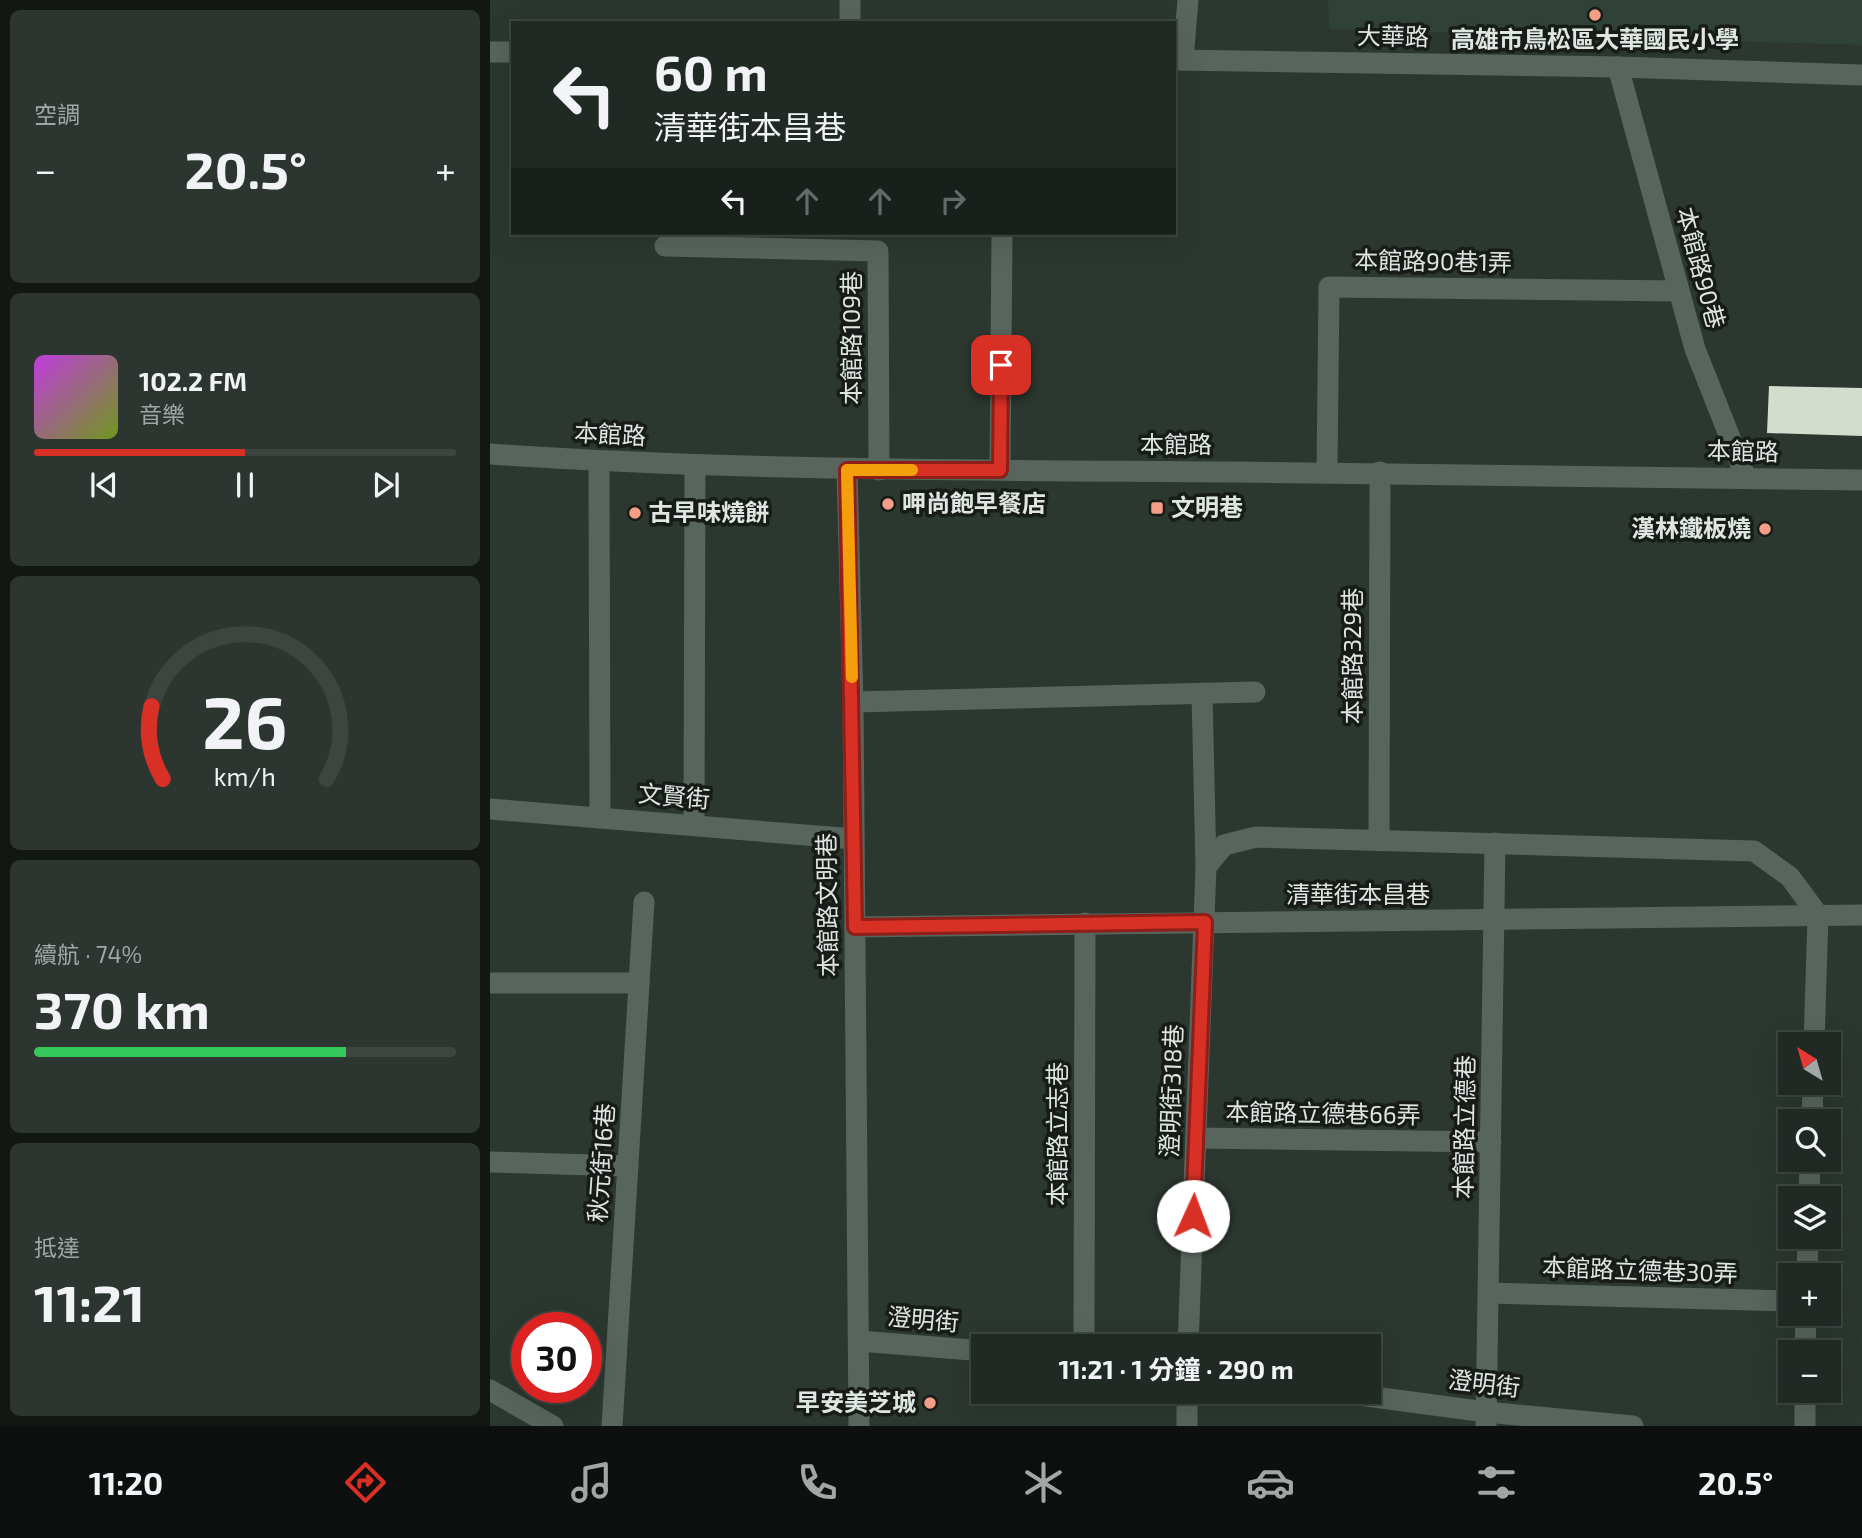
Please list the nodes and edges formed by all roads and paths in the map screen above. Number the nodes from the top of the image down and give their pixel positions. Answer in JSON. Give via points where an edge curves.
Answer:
{"nodes":[{"id":1,"x":850,"y":0,"type":"edge"},
{"id":2,"x":1188,"y":0,"type":"edge"},
{"id":3,"x":850,"y":21,"type":"edge"},
{"id":4,"x":490,"y":52,"type":"edge"},
{"id":5,"x":511,"y":52,"type":"edge"},
{"id":6,"x":1179,"y":60,"type":"edge"},
{"id":7,"x":1618,"y":67,"type":"junction"},
{"id":8,"x":1862,"y":75,"type":"edge"},
{"id":9,"x":1002,"y":235,"type":"edge"},
{"id":10,"x":665,"y":246,"type":"dead end"},
{"id":11,"x":1679,"y":291,"type":"junction"},
{"id":12,"x":490,"y":454,"type":"edge"},
{"id":13,"x":599,"y":462,"type":"junction"},
{"id":14,"x":695,"y":466,"type":"junction"},
{"id":15,"x":847,"y":470,"type":"junction"},
{"id":16,"x":879,"y":470,"type":"junction"},
{"id":17,"x":1000,"y":470,"type":"junction"},
{"id":18,"x":1327,"y":472,"type":"junction"},
{"id":19,"x":1380,"y":472,"type":"junction"},
{"id":20,"x":1746,"y":478,"type":"junction"},
{"id":21,"x":1862,"y":480,"type":"edge"},
{"id":22,"x":1255,"y":692,"type":"dead end"},
{"id":23,"x":1202,"y":694,"type":"junction"},
{"id":24,"x":853,"y":702,"type":"junction"},
{"id":25,"x":490,"y":809,"type":"edge"},
{"id":26,"x":600,"y":817,"type":"junction"},
{"id":27,"x":694,"y":825,"type":"junction"},
{"id":28,"x":853,"y":839,"type":"junction"},
{"id":29,"x":1379,"y":839,"type":"junction"},
{"id":30,"x":1495,"y":843,"type":"junction"},
{"id":31,"x":1206,"y":867,"type":"junction"},
{"id":32,"x":645,"y":902,"type":"dead end"},
{"id":33,"x":1818,"y":915,"type":"junction"},
{"id":34,"x":1862,"y":915,"type":"edge"},
{"id":35,"x":1495,"y":920,"type":"junction"},
{"id":36,"x":1205,"y":922,"type":"junction"},
{"id":37,"x":1085,"y":923,"type":"junction"},
{"id":38,"x":855,"y":927,"type":"junction"},
{"id":39,"x":490,"y":983,"type":"edge"},
{"id":40,"x":639,"y":983,"type":"junction"},
{"id":41,"x":1814,"y":1032,"type":"edge"},
{"id":42,"x":1196,"y":1138,"type":"junction"},
{"id":43,"x":1491,"y":1142,"type":"junction"},
{"id":44,"x":490,"y":1162,"type":"edge"},
{"id":45,"x":628,"y":1166,"type":"junction"},
{"id":46,"x":1489,"y":1293,"type":"junction"},
{"id":47,"x":1778,"y":1301,"type":"edge"},
{"id":48,"x":1084,"y":1334,"type":"edge"},
{"id":49,"x":1188,"y":1334,"type":"edge"},
{"id":50,"x":859,"y":1341,"type":"junction"},
{"id":51,"x":971,"y":1351,"type":"edge"},
{"id":52,"x":490,"y":1390,"type":"edge"},
{"id":53,"x":1381,"y":1400,"type":"edge"},
{"id":54,"x":1805,"y":1403,"type":"edge"},
{"id":55,"x":1187,"y":1404,"type":"edge"},
{"id":56,"x":1486,"y":1419,"type":"edge"},
{"id":57,"x":553,"y":1426,"type":"edge"},
{"id":58,"x":612,"y":1426,"type":"edge"},
{"id":59,"x":859,"y":1426,"type":"edge"},
{"id":60,"x":1187,"y":1426,"type":"edge"},
{"id":61,"x":1633,"y":1426,"type":"edge"},
{"id":62,"x":1805,"y":1426,"type":"edge"}],
"edges":[{"from":1,"to":3,"type":"street"},
{"from":2,"to":6,"type":"street"},
{"from":4,"to":5,"type":"street"},
{"from":6,"to":7,"type":"street","name":"大華路"},
{"from":7,"to":8,"type":"street","name":"大華路"},
{"from":7,"to":11,"type":"street","name":"本館路90巷"},
{"from":9,"to":17,"type":"street"},
{"from":10,"to":16,"type":"street","name":"本館路109巷","via":[[878,251]]},
{"from":11,"to":18,"type":"street","name":"本館路90巷1弄","via":[[1329,287]]},
{"from":11,"to":20,"type":"street","name":"本館路90巷","via":[[1695,349]]},
{"from":12,"to":13,"type":"street","name":"本館路"},
{"from":13,"to":14,"type":"street","name":"本館路"},
{"from":13,"to":26,"type":"street"},
{"from":14,"to":15,"type":"street","name":"本館路"},
{"from":14,"to":27,"type":"street"},
{"from":15,"to":16,"type":"street","name":"本館路"},
{"from":15,"to":24,"type":"street","name":"本館路文明巷"},
{"from":16,"to":17,"type":"street","name":"本館路"},
{"from":17,"to":18,"type":"street","name":"本館路"},
{"from":18,"to":19,"type":"street","name":"本館路"},
{"from":19,"to":20,"type":"street","name":"本館路"},
{"from":19,"to":29,"type":"street","name":"本館路329巷"},
{"from":20,"to":21,"type":"street","name":"本館路"},
{"from":22,"to":23,"type":"street"},
{"from":23,"to":24,"type":"street"},
{"from":23,"to":31,"type":"street"},
{"from":24,"to":28,"type":"street","name":"本館路文明巷"},
{"from":25,"to":26,"type":"street","name":"文賢街"},
{"from":26,"to":27,"type":"street","name":"文賢街"},
{"from":27,"to":28,"type":"street","name":"文賢街"},
{"from":28,"to":38,"type":"street","name":"本館路文明巷"},
{"from":29,"to":30,"type":"street"},
{"from":29,"to":31,"type":"street","via":[[1256,836],[1224,845]]},
{"from":30,"to":33,"type":"street","via":[[1754,851],[1790,877]]},
{"from":30,"to":35,"type":"street","name":"本館路立德巷"},
{"from":31,"to":36,"type":"street"},
{"from":32,"to":40,"type":"street","name":"秋元街16巷"},
{"from":33,"to":34,"type":"street","name":"清華街本昌巷"},
{"from":33,"to":35,"type":"street","name":"清華街本昌巷"},
{"from":33,"to":41,"type":"street"},
{"from":35,"to":36,"type":"street","name":"清華街本昌巷"},
{"from":35,"to":43,"type":"street","name":"本館路立德巷"},
{"from":36,"to":37,"type":"street","name":"清華街本昌巷"},
{"from":36,"to":42,"type":"street","name":"澄明街318巷"},
{"from":37,"to":38,"type":"street","name":"清華街本昌巷"},
{"from":37,"to":48,"type":"street","name":"本館路立志巷"},
{"from":38,"to":50,"type":"street","name":"本館路文明巷"},
{"from":39,"to":40,"type":"street"},
{"from":40,"to":45,"type":"street","name":"秋元街16巷"},
{"from":42,"to":43,"type":"street","name":"本館路立德巷66弄"},
{"from":42,"to":49,"type":"street","name":"澄明街318巷"},
{"from":43,"to":46,"type":"street","name":"本館路立德巷"},
{"from":44,"to":45,"type":"street"},
{"from":45,"to":58,"type":"street","name":"秋元街16巷"},
{"from":46,"to":47,"type":"street","name":"本館路立德巷30弄"},
{"from":46,"to":56,"type":"street","name":"本館路立德巷"},
{"from":50,"to":51,"type":"street","name":"澄明街"},
{"from":50,"to":59,"type":"street","name":"本館路文明巷"},
{"from":52,"to":57,"type":"street"},
{"from":53,"to":56,"type":"street","name":"澄明街"},
{"from":54,"to":62,"type":"street"},
{"from":55,"to":60,"type":"street"},
{"from":56,"to":61,"type":"street","name":"澄明街"}]}
